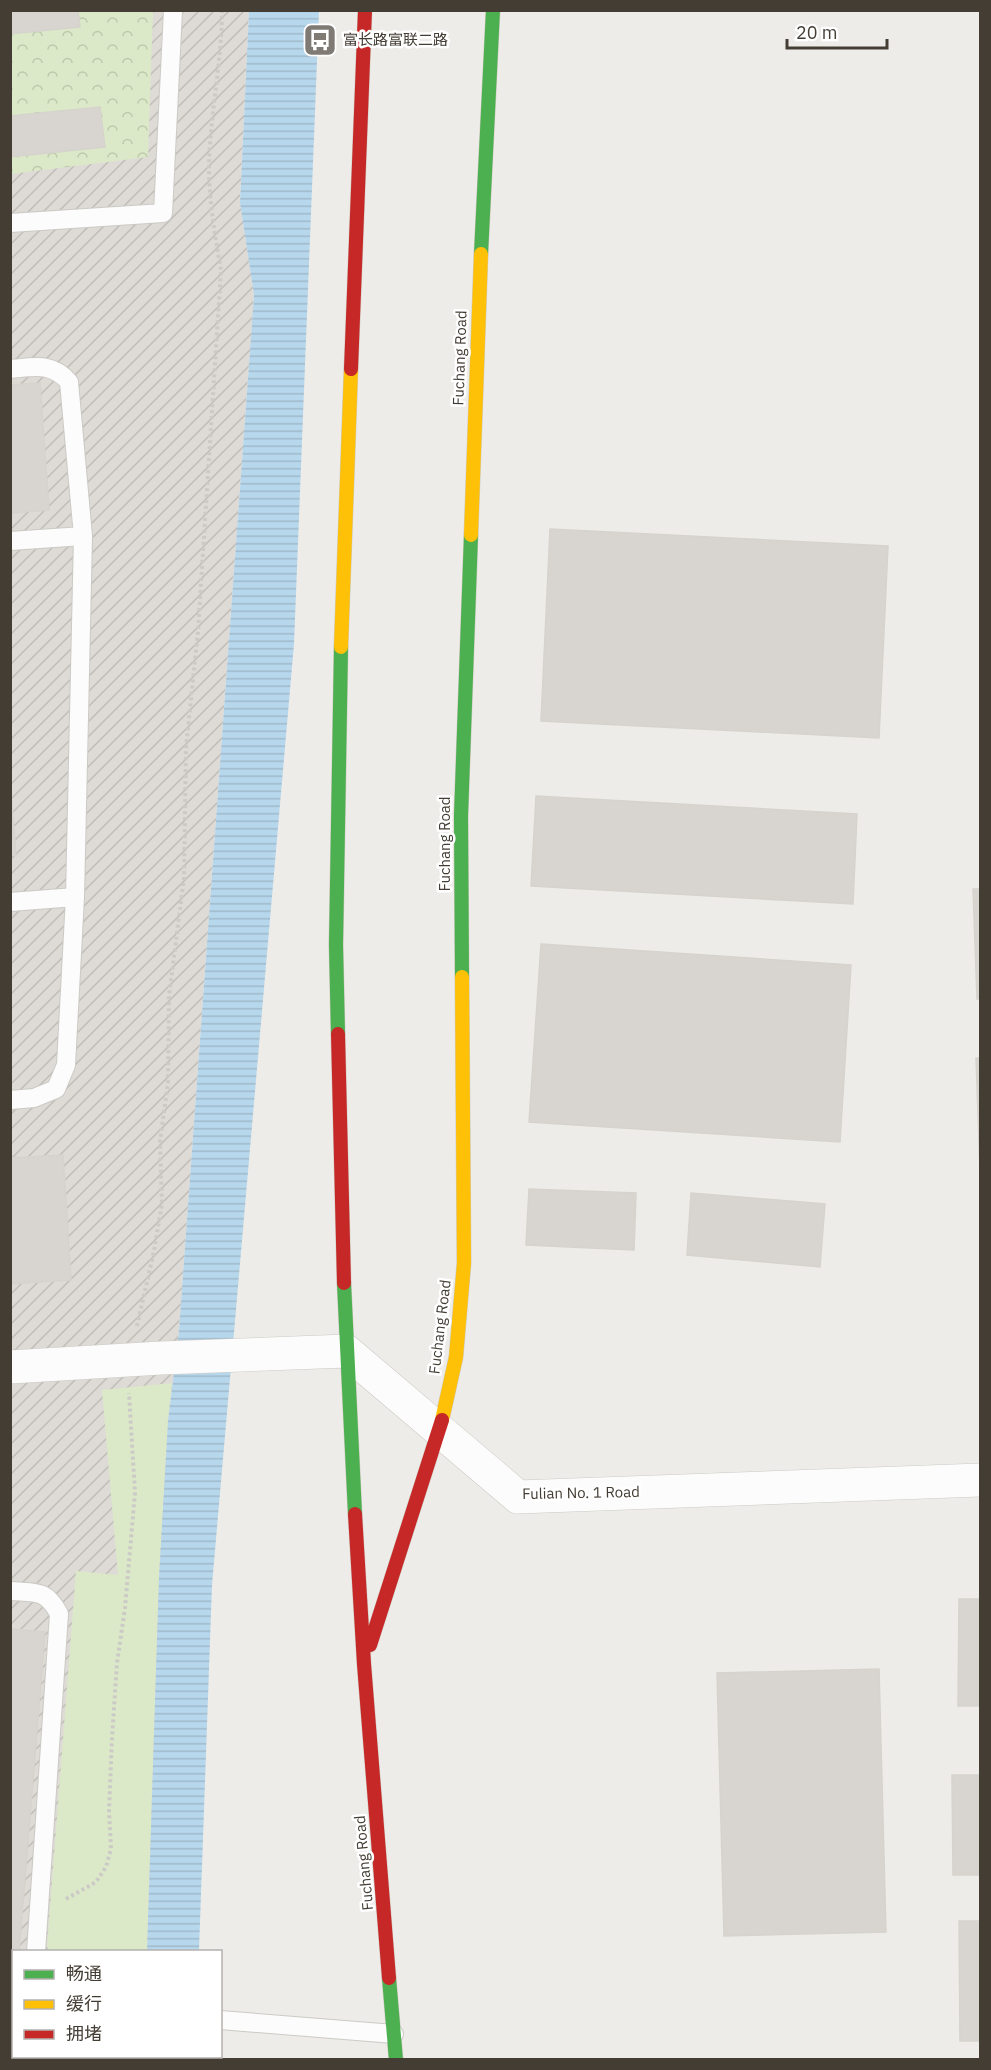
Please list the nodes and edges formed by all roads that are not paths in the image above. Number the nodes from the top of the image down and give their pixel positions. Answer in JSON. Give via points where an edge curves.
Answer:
{"nodes":[{"id":1,"x":173,"y":10,"type":"edge"},
{"id":2,"x":365,"y":10,"type":"edge"},
{"id":3,"x":493,"y":10,"type":"edge"},
{"id":4,"x":10,"y":223,"type":"edge"},
{"id":5,"x":10,"y":369,"type":"edge"},
{"id":6,"x":83,"y":536,"type":"junction"},
{"id":7,"x":10,"y":542,"type":"edge"},
{"id":8,"x":75,"y":897,"type":"junction"},
{"id":9,"x":10,"y":902,"type":"edge"},
{"id":10,"x":10,"y":1100,"type":"edge"},
{"id":11,"x":346,"y":1351,"type":"junction"},
{"id":12,"x":10,"y":1368,"type":"edge"},
{"id":13,"x":440,"y":1431,"type":"junction"},
{"id":14,"x":981,"y":1480,"type":"edge"},
{"id":15,"x":10,"y":1591,"type":"edge"},
{"id":16,"x":364,"y":1664,"type":"junction"},
{"id":17,"x":36,"y":1950,"type":"edge"},
{"id":18,"x":222,"y":2020,"type":"edge"},
{"id":19,"x":394,"y":2034,"type":"junction"},
{"id":20,"x":396,"y":2060,"type":"edge"}],
"edges":[{"from":1,"to":4,"type":"lane","via":[[164,213]]},
{"from":2,"to":11,"type":"main road","name":"Fuchang Road","via":[[339,700],[336,945]]},
{"from":3,"to":13,"type":"main road","name":"Fuchang Road","via":[[460,816],[464,1263],[456,1357]]},
{"from":5,"to":6,"type":"lane","via":[[43,366],[60,372],[69,382]]},
{"from":6,"to":7,"type":"lane"},
{"from":6,"to":8,"type":"lane"},
{"from":8,"to":9,"type":"lane"},
{"from":8,"to":10,"type":"lane","via":[[66,1065],[56,1089],[34,1098]]},
{"from":11,"to":12,"type":"street"},
{"from":11,"to":13,"type":"street","name":"Fulian No. 1 Road"},
{"from":11,"to":16,"type":"main road","name":"Fuchang Road"},
{"from":13,"to":14,"type":"street","name":"Fulian No. 1 Road","via":[[518,1497]]},
{"from":13,"to":16,"type":"main road","name":"Fuchang Road"},
{"from":15,"to":17,"type":"lane","via":[[37,1593],[51,1599],[59,1614]]},
{"from":16,"to":19,"type":"main road","name":"Fuchang Road"},
{"from":18,"to":19,"type":"lane"},
{"from":19,"to":20,"type":"main road","name":"Fuchang Road"}]}
